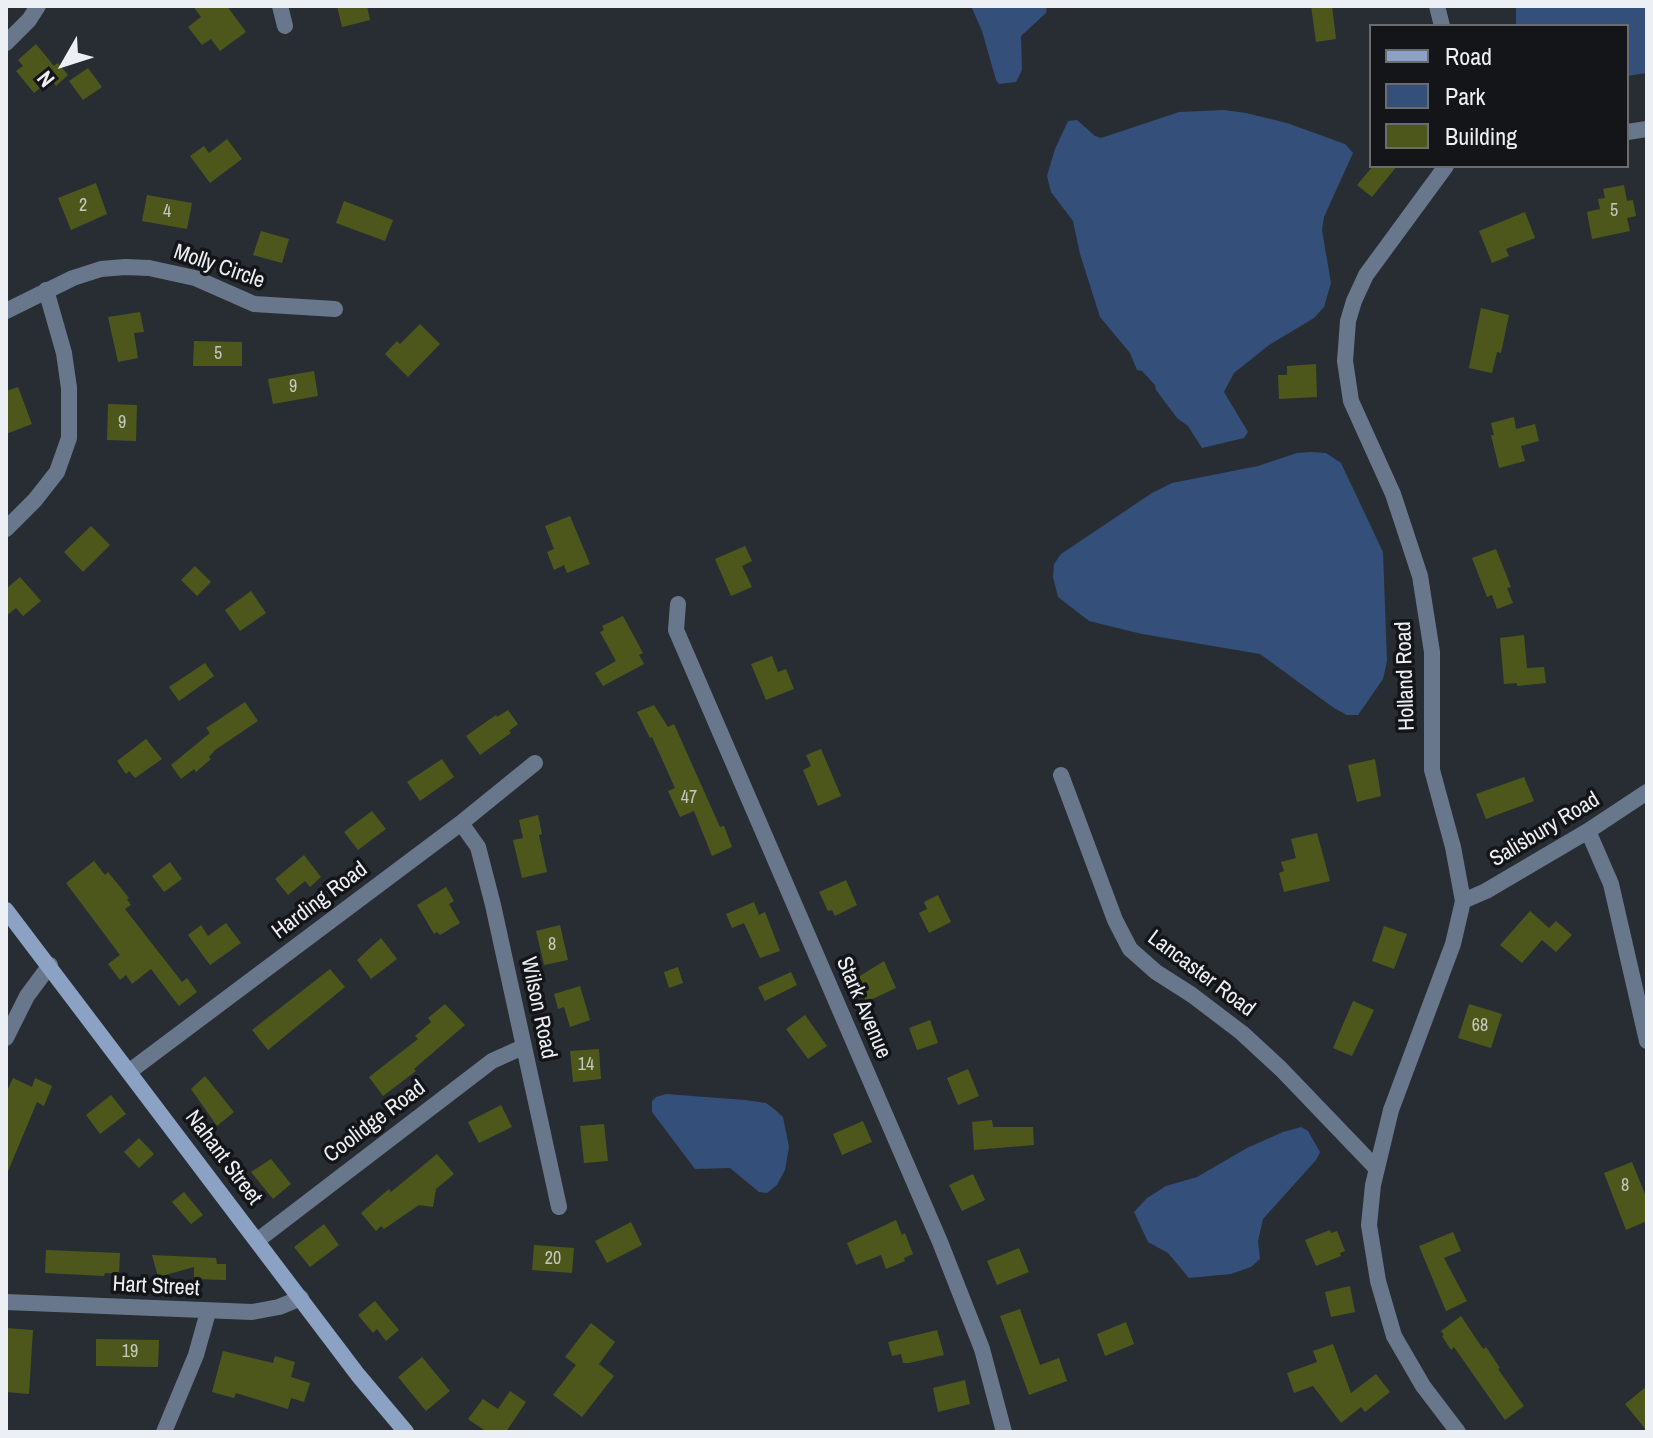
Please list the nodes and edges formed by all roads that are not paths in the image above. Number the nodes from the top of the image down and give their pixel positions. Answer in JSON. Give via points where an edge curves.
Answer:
{"nodes":[{"id":1,"x":38,"y":6,"type":"edge"},
{"id":2,"x":280,"y":6,"type":"edge"},
{"id":3,"x":285,"y":26,"type":"dead end"},
{"id":4,"x":6,"y":43,"type":"edge"},
{"id":5,"x":1444,"y":168,"type":"edge"},
{"id":6,"x":46,"y":290,"type":"junction"},
{"id":7,"x":335,"y":309,"type":"dead end"},
{"id":8,"x":6,"y":311,"type":"edge"},
{"id":9,"x":6,"y":529,"type":"edge"},
{"id":10,"x":678,"y":604,"type":"dead end"},
{"id":11,"x":535,"y":763,"type":"dead end"},
{"id":12,"x":1061,"y":775,"type":"dead end"},
{"id":13,"x":1647,"y":792,"type":"edge"},
{"id":14,"x":461,"y":823,"type":"junction"},
{"id":15,"x":1588,"y":831,"type":"junction"},
{"id":16,"x":1463,"y":901,"type":"junction"},
{"id":17,"x":6,"y":910,"type":"edge"},
{"id":18,"x":50,"y":965,"type":"junction"},
{"id":19,"x":6,"y":1038,"type":"edge"},
{"id":20,"x":1647,"y":1041,"type":"edge"},
{"id":21,"x":523,"y":1047,"type":"junction"},
{"id":22,"x":130,"y":1071,"type":"junction"},
{"id":23,"x":1376,"y":1168,"type":"junction"},
{"id":24,"x":559,"y":1207,"type":"dead end"},
{"id":25,"x":258,"y":1240,"type":"junction"},
{"id":26,"x":301,"y":1298,"type":"junction"},
{"id":27,"x":6,"y":1302,"type":"edge"},
{"id":28,"x":208,"y":1312,"type":"junction"},
{"id":29,"x":164,"y":1432,"type":"edge"},
{"id":30,"x":406,"y":1432,"type":"edge"},
{"id":31,"x":1004,"y":1432,"type":"edge"},
{"id":32,"x":1458,"y":1432,"type":"edge"}],
"edges":[{"from":1,"to":4,"type":"street"},
{"from":2,"to":3,"type":"street"},
{"from":5,"to":16,"type":"street","name":"Holland Road","via":[[1363,282],[1348,321],[1345,361],[1351,401],[1393,494],[1420,576],[1432,652],[1432,770]]},
{"from":6,"to":7,"type":"street","name":"Molly Circle","via":[[101,269],[149,268],[195,278],[254,304]]},
{"from":6,"to":8,"type":"street","name":"Molly Circle"},
{"from":6,"to":9,"type":"street","via":[[64,353],[69,438],[51,480]]},
{"from":10,"to":31,"type":"street","name":"Stark Avenue","via":[[676,630],[940,1242],[982,1349]]},
{"from":11,"to":14,"type":"street","name":"Harding Road"},
{"from":12,"to":23,"type":"street","name":"Lancaster Road","via":[[1130,949],[1251,1041]]},
{"from":13,"to":15,"type":"street","name":"Salisbury Road"},
{"from":14,"to":21,"type":"street","name":"Wilson Road","via":[[481,856]]},
{"from":14,"to":22,"type":"street","name":"Harding Road"},
{"from":15,"to":16,"type":"street","name":"Salisbury Road"},
{"from":15,"to":20,"type":"street","via":[[1611,884]]},
{"from":16,"to":23,"type":"street","name":"Holland Road"},
{"from":17,"to":18,"type":"main road","name":"Nahant Street"},
{"from":18,"to":19,"type":"street"},
{"from":18,"to":22,"type":"main road","name":"Nahant Street"},
{"from":21,"to":24,"type":"street","name":"Wilson Road"},
{"from":21,"to":25,"type":"street","name":"Coolidge Road","via":[[492,1061]]},
{"from":22,"to":25,"type":"main road","name":"Nahant Street"},
{"from":23,"to":32,"type":"street","name":"Holland Road","via":[[1369,1225],[1394,1336]]},
{"from":25,"to":26,"type":"main road","name":"Nahant Street"},
{"from":26,"to":28,"type":"street","name":"Hart Street","via":[[266,1311]]},
{"from":26,"to":30,"type":"main road","name":"Nahant Street"},
{"from":27,"to":28,"type":"street","name":"Hart Street"},
{"from":28,"to":29,"type":"street"}]}
